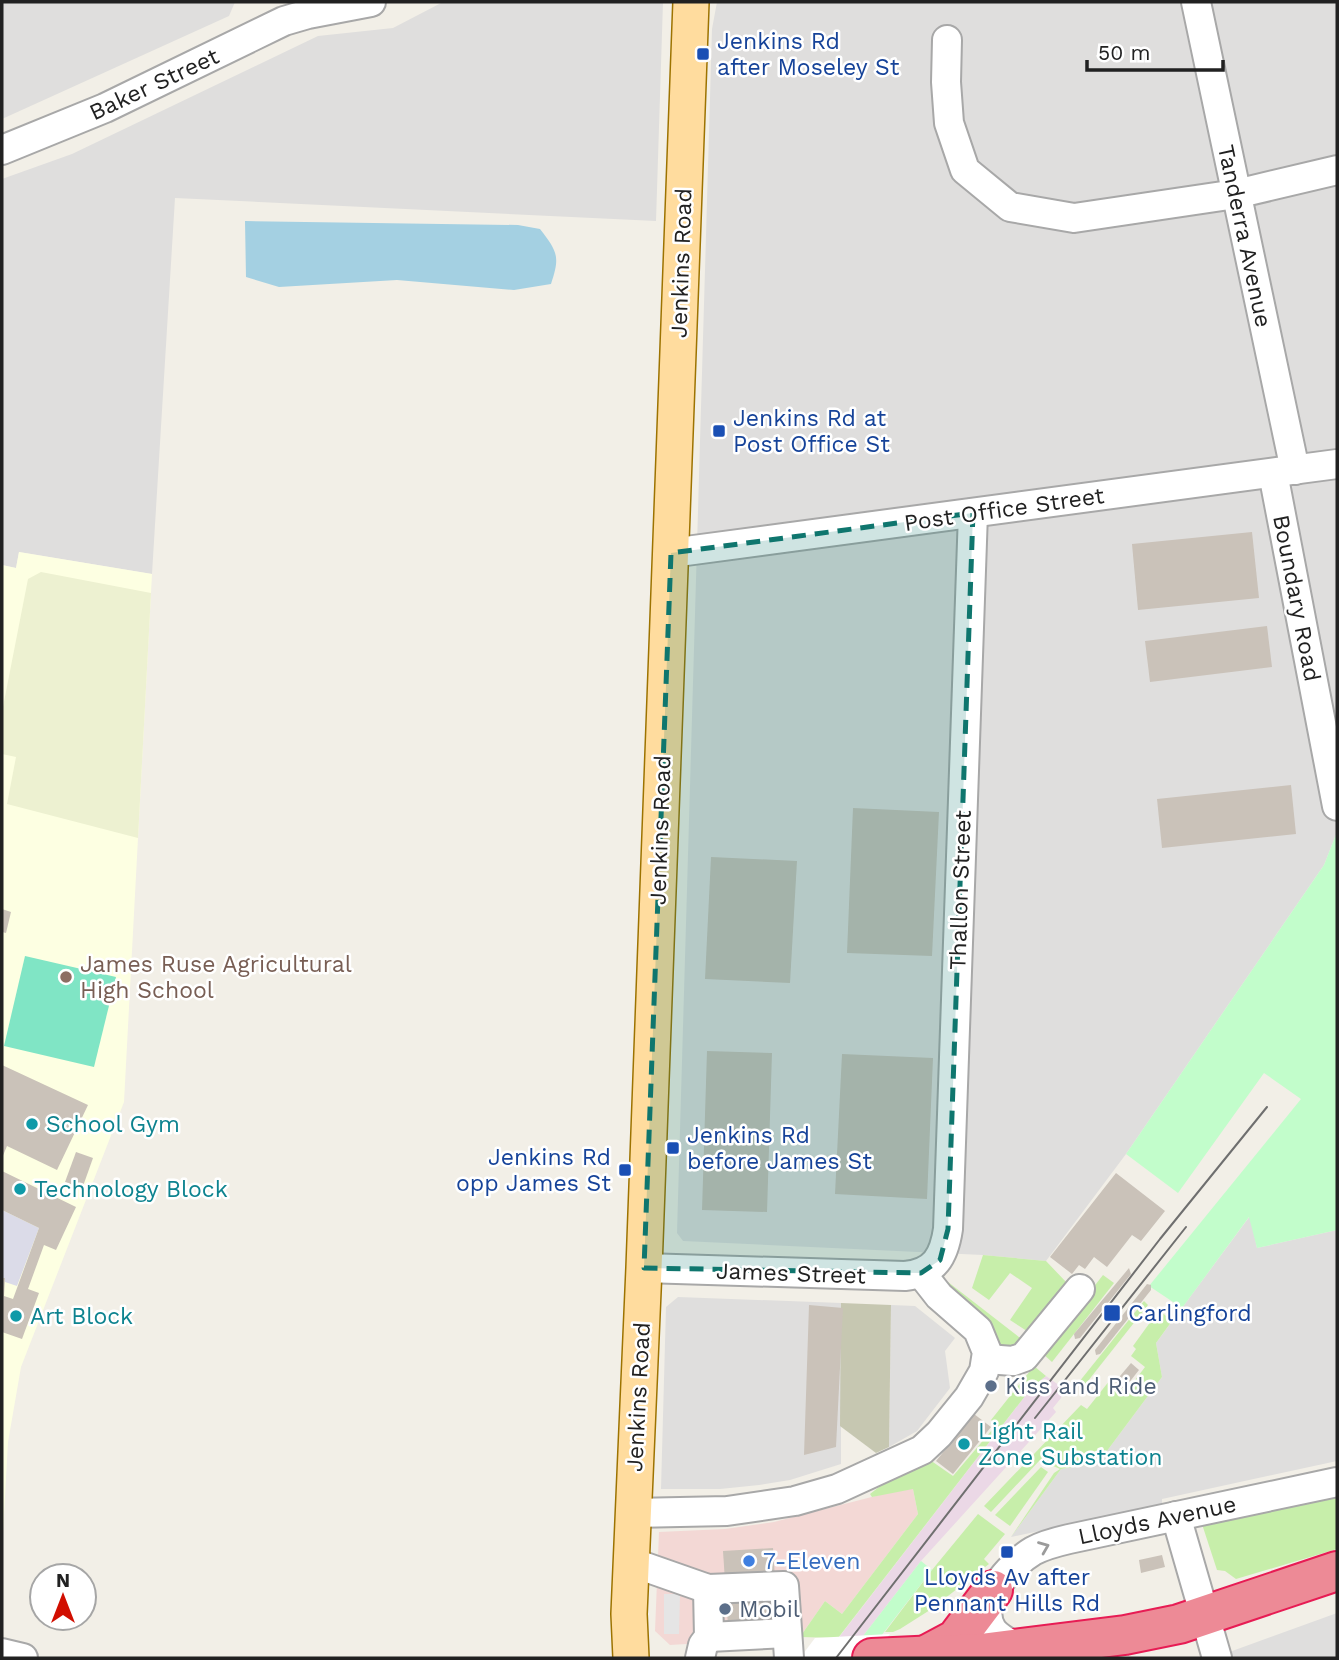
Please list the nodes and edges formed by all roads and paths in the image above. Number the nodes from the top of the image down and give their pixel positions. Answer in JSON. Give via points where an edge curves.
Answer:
{"nodes":[{"id":1,"x":371,"y":2,"type":"edge"},
{"id":2,"x":691,"y":2,"type":"edge"},
{"id":3,"x":1196,"y":2,"type":"edge"},
{"id":4,"x":280,"y":12,"type":"edge"},
{"id":5,"x":947,"y":40,"type":"dead end"},
{"id":6,"x":2,"y":150,"type":"edge"},
{"id":7,"x":1337,"y":170,"type":"edge"},
{"id":8,"x":1236,"y":194,"type":"junction"},
{"id":9,"x":1337,"y":464,"type":"edge"},
{"id":10,"x":1284,"y":471,"type":"junction"},
{"id":11,"x":974,"y":513,"type":"junction"},
{"id":12,"x":671,"y":553,"type":"junction"},
{"id":13,"x":1337,"y":806,"type":"edge"},
{"id":14,"x":644,"y":1268,"type":"junction"},
{"id":15,"x":928,"y":1269,"type":"junction"},
{"id":16,"x":1080,"y":1289,"type":"dead end"},
{"id":17,"x":986,"y":1359,"type":"junction"},
{"id":18,"x":1337,"y":1482,"type":"edge"},
{"id":19,"x":633,"y":1513,"type":"junction"},
{"id":20,"x":1176,"y":1516,"type":"junction"},
{"id":21,"x":631,"y":1562,"type":"junction"},
{"id":22,"x":1337,"y":1571,"type":"edge"},
{"id":23,"x":708,"y":1589,"type":"junction"},
{"id":24,"x":993,"y":1590,"type":"junction"},
{"id":25,"x":1205,"y":1616,"type":"junction"},
{"id":26,"x":788,"y":1646,"type":"edge"},
{"id":27,"x":705,"y":1647,"type":"edge"},
{"id":28,"x":1020,"y":1649,"type":"junction"},
{"id":29,"x":2,"y":1653,"type":"edge"},
{"id":30,"x":897,"y":1657,"type":"edge"},
{"id":31,"x":23,"y":1658,"type":"edge"},
{"id":32,"x":631,"y":1658,"type":"edge"},
{"id":33,"x":1217,"y":1658,"type":"edge"}],
"edges":[{"from":1,"to":4,"type":"street","name":"Baker Street","via":[[308,13]]},
{"from":2,"to":12,"type":"main road","name":"Jenkins Road"},
{"from":3,"to":8,"type":"street","name":"Tanderra Avenue"},
{"from":4,"to":6,"type":"street","name":"Baker Street","via":[[105,108]]},
{"from":5,"to":8,"type":"street","via":[[949,123],[965,170],[1010,207],[1074,218]]},
{"from":7,"to":8,"type":"street"},
{"from":8,"to":10,"type":"street","name":"Tanderra Avenue"},
{"from":9,"to":10,"type":"street","name":"Post Office Street"},
{"from":10,"to":11,"type":"street","name":"Post Office Street"},
{"from":10,"to":13,"type":"street","name":"Boundary Road"},
{"from":11,"to":12,"type":"street","name":"Post Office Street"},
{"from":11,"to":15,"type":"street","name":"Thallon Street","via":[[948,1229],[945,1248]]},
{"from":12,"to":14,"type":"main road","name":"Jenkins Road"},
{"from":14,"to":15,"type":"street","name":"James Street","via":[[894,1276]]},
{"from":14,"to":19,"type":"main road","name":"Jenkins Road"},
{"from":15,"to":17,"type":"street","via":[[939,1296],[978,1330]]},
{"from":16,"to":17,"type":"street","via":[[1024,1357]]},
{"from":17,"to":19,"type":"street","via":[[977,1384],[922,1450],[837,1489],[795,1501],[727,1511]]},
{"from":18,"to":20,"type":"street","name":"Lloyds Avenue"},
{"from":19,"to":21,"type":"main road","name":"Jenkins Road"},
{"from":24,"to":20,"type":"street","name":"Lloyds Avenue","one_way":true,"via":[[1026,1556],[1044,1545]]},
{"from":20,"to":25,"type":"street"},
{"from":21,"to":23,"type":"street"},
{"from":21,"to":32,"type":"main road","name":"Jenkins Road"},
{"from":22,"to":25,"type":"highway"},
{"from":23,"to":26,"type":"street","via":[[785,1586]]},
{"from":23,"to":27,"type":"street"},
{"from":24,"to":28,"type":"street","via":[[990,1625],[999,1637]]},
{"from":24,"to":30,"type":"highway","via":[[956,1639]]},
{"from":25,"to":28,"type":"highway","via":[[1125,1634]]},
{"from":25,"to":33,"type":"street"},
{"from":26,"to":27,"type":"street"},
{"from":28,"to":30,"type":"highway"},
{"from":29,"to":31,"type":"street"}]}
